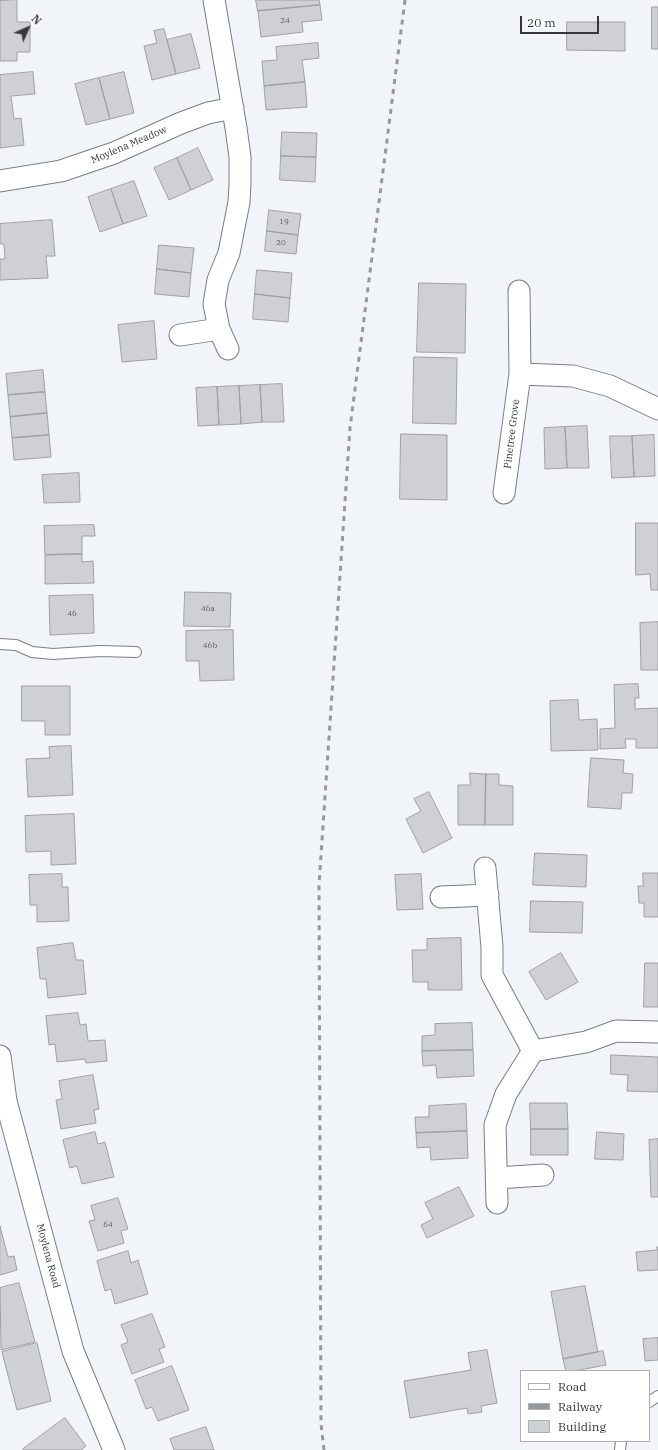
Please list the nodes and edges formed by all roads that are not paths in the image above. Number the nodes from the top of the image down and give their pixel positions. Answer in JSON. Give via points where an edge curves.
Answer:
{"nodes":[{"id":1,"x":214,"y":0,"type":"edge"},
{"id":2,"x":233,"y":108,"type":"junction"},
{"id":3,"x":0,"y":181,"type":"edge"},
{"id":4,"x":519,"y":291,"type":"dead end"},
{"id":5,"x":219,"y":329,"type":"junction"},
{"id":6,"x":180,"y":335,"type":"dead end"},
{"id":7,"x":228,"y":349,"type":"dead end"},
{"id":8,"x":520,"y":374,"type":"junction"},
{"id":9,"x":658,"y":409,"type":"edge"},
{"id":10,"x":504,"y":493,"type":"dead end"},
{"id":11,"x":0,"y":644,"type":"edge"},
{"id":12,"x":136,"y":652,"type":"dead end"},
{"id":13,"x":485,"y":868,"type":"dead end"},
{"id":14,"x":488,"y":895,"type":"junction"},
{"id":15,"x":441,"y":897,"type":"dead end"},
{"id":16,"x":658,"y":1032,"type":"edge"},
{"id":17,"x":534,"y":1051,"type":"junction"},
{"id":18,"x":0,"y":1056,"type":"edge"},
{"id":19,"x":543,"y":1175,"type":"dead end"},
{"id":20,"x":497,"y":1178,"type":"junction"},
{"id":21,"x":497,"y":1203,"type":"dead end"},
{"id":22,"x":114,"y":1450,"type":"edge"}],
"edges":[{"from":1,"to":2,"type":"street"},
{"from":2,"to":3,"type":"street","name":"Moylena Meadow","via":[[188,120],[114,153],[61,171]]},
{"from":2,"to":5,"type":"street","via":[[240,157],[239,202],[229,253],[215,292],[214,304]]},
{"from":4,"to":8,"type":"street","name":"Pinetree Grove"},
{"from":5,"to":6,"type":"street"},
{"from":5,"to":7,"type":"street"},
{"from":8,"to":9,"type":"street","via":[[574,376],[610,386]]},
{"from":8,"to":10,"type":"street","name":"Pinetree Grove"},
{"from":11,"to":12,"type":"lane","via":[[53,654]]},
{"from":13,"to":14,"type":"street"},
{"from":14,"to":15,"type":"street"},
{"from":14,"to":17,"type":"street","via":[[492,975]]},
{"from":16,"to":17,"type":"street","via":[[616,1031],[586,1042]]},
{"from":17,"to":20,"type":"street","via":[[506,1094],[494,1125]]},
{"from":18,"to":22,"type":"street","name":"Moylena Road","via":[[6,1101],[73,1351]]},
{"from":19,"to":20,"type":"street"},
{"from":20,"to":21,"type":"street"}]}
